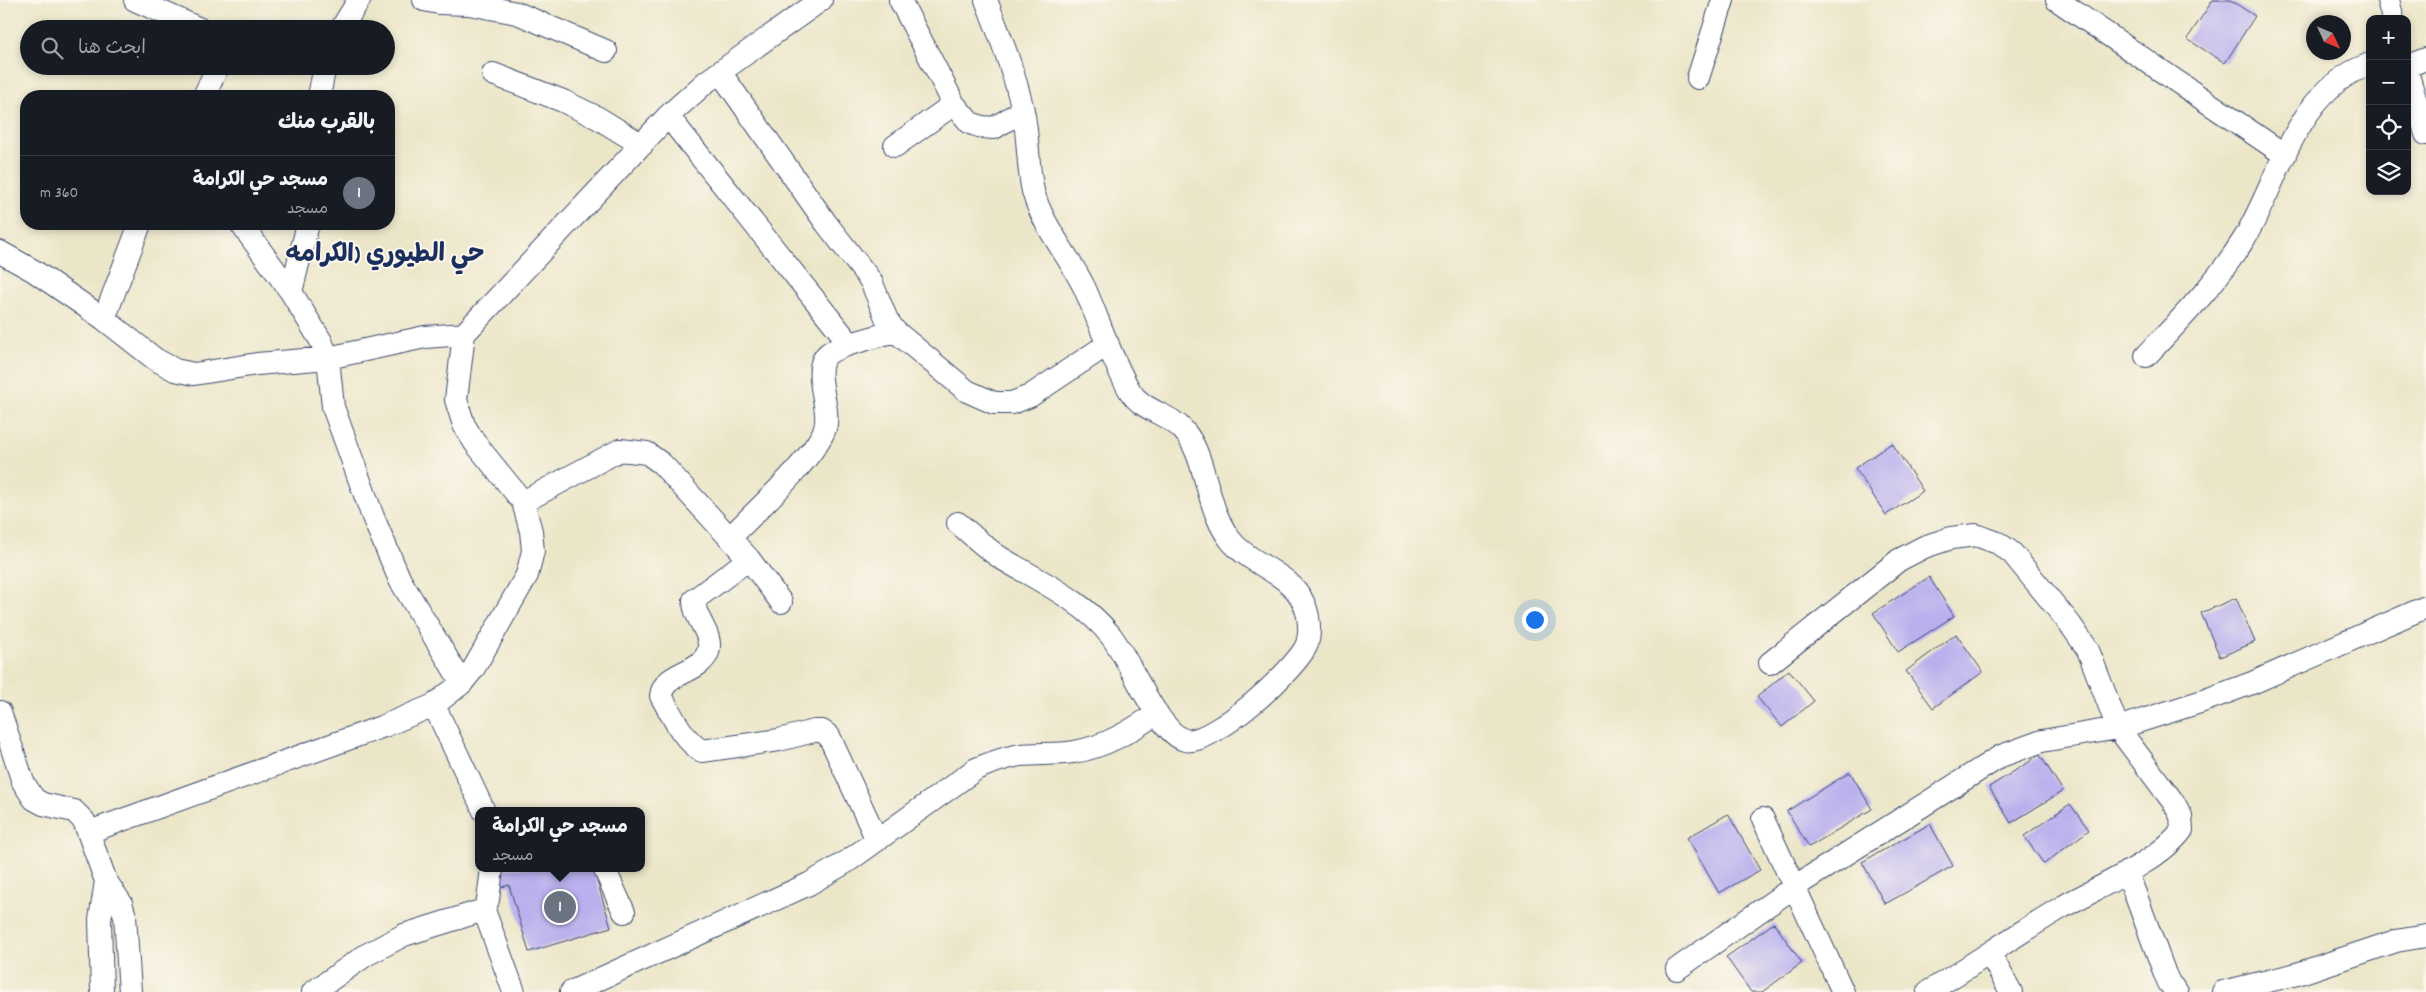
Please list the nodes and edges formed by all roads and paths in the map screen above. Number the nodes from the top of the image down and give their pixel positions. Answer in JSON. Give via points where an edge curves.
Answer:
{"nodes":[{"id":1,"x":135,"y":0,"type":"edge"},
{"id":2,"x":358,"y":0,"type":"edge"},
{"id":3,"x":424,"y":0,"type":"edge"},
{"id":4,"x":821,"y":0,"type":"edge"},
{"id":5,"x":900,"y":0,"type":"edge"},
{"id":6,"x":986,"y":0,"type":"edge"},
{"id":7,"x":1723,"y":0,"type":"edge"},
{"id":8,"x":2057,"y":0,"type":"edge"},
{"id":9,"x":2388,"y":0,"type":"edge"},
{"id":10,"x":520,"y":7,"type":"edge"},
{"id":11,"x":791,"y":8,"type":"edge"},
{"id":12,"x":2392,"y":15,"type":"edge"},
{"id":13,"x":180,"y":20,"type":"edge"},
{"id":14,"x":346,"y":20,"type":"edge"},
{"id":15,"x":606,"y":51,"type":"dead end"},
{"id":16,"x":2426,"y":59,"type":"edge"},
{"id":17,"x":2411,"y":65,"type":"edge"},
{"id":18,"x":2366,"y":66,"type":"edge"},
{"id":19,"x":720,"y":72,"type":"junction"},
{"id":20,"x":493,"y":74,"type":"dead end"},
{"id":21,"x":214,"y":75,"type":"edge"},
{"id":22,"x":323,"y":75,"type":"edge"},
{"id":23,"x":1698,"y":78,"type":"dead end"},
{"id":24,"x":2411,"y":85,"type":"edge"},
{"id":25,"x":207,"y":90,"type":"edge"},
{"id":26,"x":320,"y":90,"type":"edge"},
{"id":27,"x":954,"y":104,"type":"junction"},
{"id":28,"x":1023,"y":110,"type":"junction"},
{"id":29,"x":668,"y":116,"type":"junction"},
{"id":30,"x":2426,"y":134,"type":"edge"},
{"id":31,"x":642,"y":145,"type":"junction"},
{"id":32,"x":895,"y":146,"type":"dead end"},
{"id":33,"x":2285,"y":155,"type":"junction"},
{"id":34,"x":138,"y":230,"type":"edge"},
{"id":35,"x":245,"y":230,"type":"edge"},
{"id":36,"x":306,"y":230,"type":"edge"},
{"id":37,"x":0,"y":252,"type":"edge"},
{"id":38,"x":291,"y":292,"type":"junction"},
{"id":39,"x":104,"y":319,"type":"junction"},
{"id":40,"x":895,"y":331,"type":"junction"},
{"id":41,"x":464,"y":334,"type":"junction"},
{"id":42,"x":850,"y":344,"type":"junction"},
{"id":43,"x":1108,"y":344,"type":"junction"},
{"id":44,"x":2146,"y":356,"type":"dead end"},
{"id":45,"x":328,"y":358,"type":"junction"},
{"id":46,"x":524,"y":502,"type":"junction"},
{"id":47,"x":958,"y":523,"type":"dead end"},
{"id":48,"x":730,"y":538,"type":"junction"},
{"id":49,"x":749,"y":559,"type":"junction"},
{"id":50,"x":781,"y":602,"type":"dead end"},
{"id":51,"x":2426,"y":607,"type":"edge"},
{"id":52,"x":1770,"y":663,"type":"dead end"},
{"id":53,"x":462,"y":683,"type":"junction"},
{"id":54,"x":434,"y":705,"type":"junction"},
{"id":55,"x":0,"y":712,"type":"edge"},
{"id":56,"x":1157,"y":714,"type":"junction"},
{"id":57,"x":2118,"y":728,"type":"junction"},
{"id":58,"x":5,"y":743,"type":"edge"},
{"id":59,"x":482,"y":807,"type":"edge"},
{"id":60,"x":1763,"y":819,"type":"dead end"},
{"id":61,"x":89,"y":832,"type":"junction"},
{"id":62,"x":877,"y":840,"type":"junction"},
{"id":63,"x":492,"y":872,"type":"edge"},
{"id":64,"x":606,"y":872,"type":"edge"},
{"id":65,"x":2127,"y":872,"type":"junction"},
{"id":66,"x":106,"y":881,"type":"junction"},
{"id":67,"x":1794,"y":887,"type":"junction"},
{"id":68,"x":484,"y":910,"type":"junction"},
{"id":69,"x":624,"y":912,"type":"dead end"},
{"id":70,"x":2426,"y":936,"type":"edge"},
{"id":71,"x":1990,"y":954,"type":"junction"},
{"id":72,"x":1677,"y":969,"type":"dead end"},
{"id":73,"x":2300,"y":983,"type":"edge"},
{"id":74,"x":102,"y":992,"type":"edge"},
{"id":75,"x":130,"y":992,"type":"edge"},
{"id":76,"x":313,"y":992,"type":"edge"},
{"id":77,"x":514,"y":992,"type":"edge"},
{"id":78,"x":571,"y":992,"type":"edge"},
{"id":79,"x":1843,"y":992,"type":"edge"},
{"id":80,"x":1928,"y":992,"type":"edge"},
{"id":81,"x":2011,"y":992,"type":"edge"},
{"id":82,"x":2177,"y":992,"type":"edge"},
{"id":83,"x":2224,"y":992,"type":"edge"}],
"edges":[{"from":1,"to":13,"type":"street"},
{"from":2,"to":14,"type":"street"},
{"from":3,"to":10,"type":"street"},
{"from":4,"to":11,"type":"street"},
{"from":5,"to":27,"type":"street"},
{"from":6,"to":28,"type":"street"},
{"from":7,"to":23,"type":"street"},
{"from":8,"to":33,"type":"street"},
{"from":9,"to":12,"type":"street"},
{"from":10,"to":15,"type":"street"},
{"from":11,"to":19,"type":"street"},
{"from":16,"to":17,"type":"street"},
{"from":18,"to":33,"type":"street","via":[[2352,71],[2319,97]]},
{"from":19,"to":29,"type":"street"},
{"from":19,"to":40,"type":"street","via":[[826,223],[871,281],[882,311]]},
{"from":20,"to":31,"type":"street","via":[[580,110]]},
{"from":21,"to":25,"type":"street"},
{"from":22,"to":26,"type":"street"},
{"from":24,"to":30,"type":"street"},
{"from":27,"to":28,"type":"street","via":[[970,123],[982,127],[994,128]]},
{"from":27,"to":32,"type":"street"},
{"from":28,"to":43,"type":"street","via":[[1034,193],[1085,290]]},
{"from":29,"to":31,"type":"street"},
{"from":29,"to":42,"type":"street"},
{"from":31,"to":41,"type":"street"},
{"from":33,"to":44,"type":"street","via":[[2263,203],[2231,258],[2189,311]]},
{"from":34,"to":39,"type":"street"},
{"from":35,"to":38,"type":"street"},
{"from":36,"to":38,"type":"street"},
{"from":37,"to":39,"type":"street"},
{"from":38,"to":45,"type":"street"},
{"from":39,"to":45,"type":"street","via":[[155,359],[174,370],[194,374]]},
{"from":40,"to":42,"type":"street"},
{"from":40,"to":43,"type":"street","via":[[967,390],[994,403],[1012,403],[1030,396]]},
{"from":41,"to":45,"type":"street","via":[[425,336]]},
{"from":41,"to":46,"type":"street","via":[[456,400],[464,425]]},
{"from":42,"to":48,"type":"street","via":[[828,354],[820,368],[827,420],[824,430],[796,468]]},
{"from":43,"to":56,"type":"street","via":[[1132,394],[1146,407],[1172,419],[1195,447],[1206,488],[1224,532],[1249,558],[1293,589],[1303,600],[1309,624],[1307,644],[1293,668],[1221,729],[1200,740],[1188,741],[1178,737]]},
{"from":45,"to":53,"type":"street","via":[[333,407],[373,517],[400,580]]},
{"from":46,"to":48,"type":"street","via":[[620,450],[634,450],[647,453],[662,464]]},
{"from":46,"to":53,"type":"street","via":[[533,551],[527,575],[474,668]]},
{"from":47,"to":56,"type":"street","via":[[1000,557],[1054,587],[1092,616],[1111,636]]},
{"from":48,"to":49,"type":"street"},
{"from":49,"to":50,"type":"street"},
{"from":49,"to":62,"type":"street","via":[[694,600],[708,651],[705,659],[666,683],[660,696],[683,735],[702,751],[822,731],[829,736]]},
{"from":51,"to":57,"type":"street","via":[[2252,683]]},
{"from":52,"to":57,"type":"street","via":[[1899,560],[1942,541],[1976,535],[1998,543],[2012,553],[2070,624],[2088,650]]},
{"from":53,"to":54,"type":"street"},
{"from":54,"to":59,"type":"street"},
{"from":54,"to":61,"type":"street"},
{"from":55,"to":58,"type":"street"},
{"from":56,"to":62,"type":"street","via":[[1104,744],[1075,752],[1022,755],[976,769]]},
{"from":57,"to":65,"type":"street","via":[[2174,803],[2181,816],[2182,830],[2174,841]]},
{"from":57,"to":67,"type":"street","via":[[2042,741],[2001,756]]},
{"from":58,"to":61,"type":"street","via":[[34,799],[74,811]]},
{"from":60,"to":67,"type":"street"},
{"from":61,"to":66,"type":"street"},
{"from":62,"to":78,"type":"street","via":[[809,884]]},
{"from":63,"to":68,"type":"street"},
{"from":64,"to":69,"type":"street"},
{"from":65,"to":71,"type":"street","via":[[2064,906]]},
{"from":65,"to":82,"type":"street","via":[[2165,974]]},
{"from":66,"to":74,"type":"street","via":[[100,920]]},
{"from":66,"to":75,"type":"street","via":[[121,903],[125,916]]},
{"from":67,"to":72,"type":"street"},
{"from":67,"to":79,"type":"street"},
{"from":68,"to":76,"type":"street","via":[[404,935],[366,955]]},
{"from":68,"to":77,"type":"street"},
{"from":70,"to":73,"type":"street","via":[[2396,941]]},
{"from":71,"to":80,"type":"street"},
{"from":71,"to":81,"type":"street"},
{"from":73,"to":83,"type":"street"}]}
